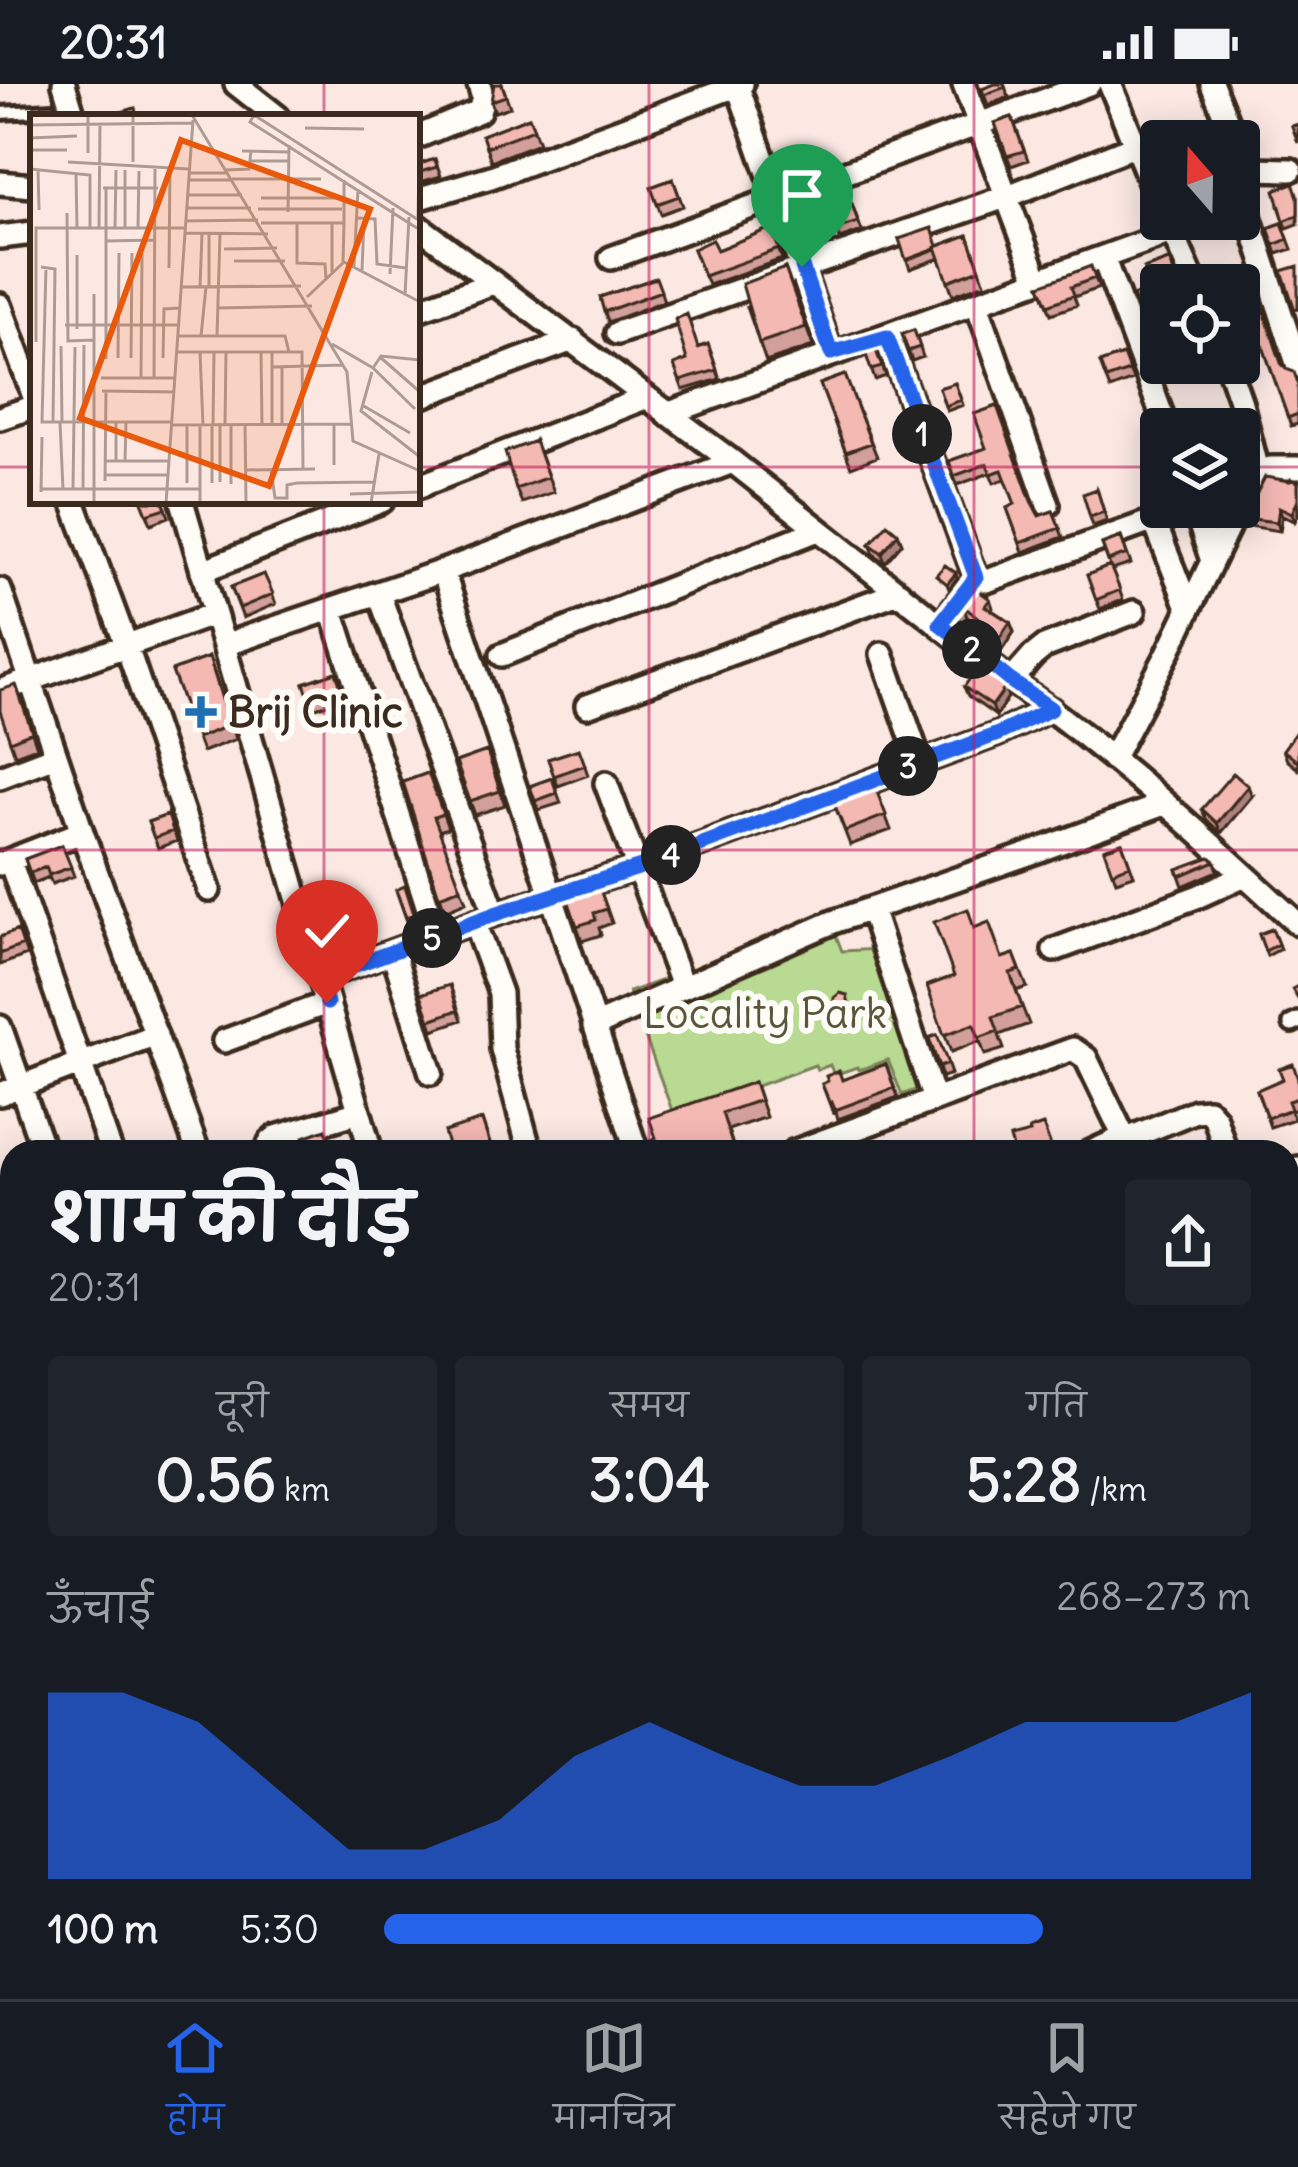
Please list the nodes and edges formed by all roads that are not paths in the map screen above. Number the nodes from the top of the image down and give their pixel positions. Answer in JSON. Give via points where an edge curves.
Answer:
{"nodes":[{"id":1,"x":64,"y":84,"type":"edge"},
{"id":2,"x":236,"y":84,"type":"edge"},
{"id":3,"x":479,"y":84,"type":"edge"},
{"id":4,"x":739,"y":84,"type":"edge"},
{"id":5,"x":964,"y":84,"type":"edge"},
{"id":6,"x":1089,"y":84,"type":"edge"},
{"id":7,"x":1110,"y":84,"type":"edge"},
{"id":8,"x":1212,"y":84,"type":"edge"},
{"id":9,"x":0,"y":113,"type":"edge"},
{"id":10,"x":72,"y":113,"type":"edge"},
{"id":11,"x":274,"y":114,"type":"edge"},
{"id":12,"x":1227,"y":120,"type":"edge"},
{"id":13,"x":979,"y":122,"type":"junction"},
{"id":14,"x":420,"y":136,"type":"edge"},
{"id":15,"x":1133,"y":146,"type":"junction"},
{"id":16,"x":1140,"y":162,"type":"edge"},
{"id":17,"x":1260,"y":164,"type":"edge"},
{"id":18,"x":1296,"y":173,"type":"edge"},
{"id":19,"x":0,"y":183,"type":"edge"},
{"id":20,"x":30,"y":186,"type":"edge"},
{"id":21,"x":778,"y":196,"type":"junction"},
{"id":22,"x":1008,"y":196,"type":"junction"},
{"id":23,"x":420,"y":198,"type":"edge"},
{"id":24,"x":420,"y":227,"type":"edge"},
{"id":25,"x":30,"y":233,"type":"edge"},
{"id":26,"x":0,"y":237,"type":"edge"},
{"id":27,"x":1140,"y":239,"type":"edge"},
{"id":28,"x":1257,"y":240,"type":"edge"},
{"id":29,"x":1103,"y":257,"type":"junction"},
{"id":30,"x":611,"y":258,"type":"dead end"},
{"id":31,"x":802,"y":267,"type":"junction"},
{"id":32,"x":1038,"y":280,"type":"junction"},
{"id":33,"x":493,"y":283,"type":"junction"},
{"id":34,"x":976,"y":304,"type":"junction"},
{"id":35,"x":0,"y":305,"type":"edge"},
{"id":36,"x":420,"y":309,"type":"edge"},
{"id":37,"x":616,"y":333,"type":"dead end"},
{"id":38,"x":887,"y":337,"type":"junction"},
{"id":39,"x":573,"y":340,"type":"junction"},
{"id":40,"x":831,"y":353,"type":"junction"},
{"id":41,"x":1298,"y":366,"type":"edge"},
{"id":42,"x":30,"y":386,"type":"edge"},
{"id":43,"x":420,"y":397,"type":"edge"},
{"id":44,"x":645,"y":398,"type":"junction"},
{"id":45,"x":30,"y":408,"type":"edge"},
{"id":46,"x":1159,"y":408,"type":"edge"},
{"id":47,"x":667,"y":414,"type":"junction"},
{"id":48,"x":0,"y":418,"type":"edge"},
{"id":49,"x":733,"y":462,"type":"junction"},
{"id":50,"x":1298,"y":468,"type":"edge"},
{"id":51,"x":1260,"y":471,"type":"edge"},
{"id":52,"x":420,"y":486,"type":"edge"},
{"id":53,"x":74,"y":504,"type":"edge"},
{"id":54,"x":183,"y":504,"type":"edge"},
{"id":55,"x":374,"y":504,"type":"edge"},
{"id":56,"x":1048,"y":505,"type":"dead end"},
{"id":57,"x":1201,"y":528,"type":"edge"},
{"id":58,"x":1228,"y":528,"type":"edge"},
{"id":59,"x":818,"y":530,"type":"junction"},
{"id":60,"x":1212,"y":561,"type":"junction"},
{"id":61,"x":202,"y":571,"type":"junction"},
{"id":62,"x":442,"y":571,"type":"junction"},
{"id":63,"x":976,"y":577,"type":"junction"},
{"id":64,"x":0,"y":590,"type":"edge"},
{"id":65,"x":899,"y":592,"type":"junction"},
{"id":66,"x":379,"y":594,"type":"junction"},
{"id":67,"x":1188,"y":607,"type":"junction"},
{"id":68,"x":332,"y":610,"type":"junction"},
{"id":69,"x":1134,"y":612,"type":"dead end"},
{"id":70,"x":214,"y":614,"type":"junction"},
{"id":71,"x":940,"y":624,"type":"junction"},
{"id":72,"x":224,"y":645,"type":"junction"},
{"id":73,"x":127,"y":646,"type":"junction"},
{"id":74,"x":882,"y":654,"type":"dead end"},
{"id":75,"x":502,"y":655,"type":"dead end"},
{"id":76,"x":32,"y":679,"type":"junction"},
{"id":77,"x":1011,"y":681,"type":"junction"},
{"id":78,"x":0,"y":691,"type":"edge"},
{"id":79,"x":587,"y":706,"type":"dead end"},
{"id":80,"x":1051,"y":709,"type":"junction"},
{"id":81,"x":56,"y":756,"type":"junction"},
{"id":82,"x":1112,"y":759,"type":"junction"},
{"id":83,"x":920,"y":762,"type":"junction"},
{"id":84,"x":0,"y":777,"type":"edge"},
{"id":85,"x":606,"y":783,"type":"dead end"},
{"id":86,"x":1164,"y":803,"type":"junction"},
{"id":87,"x":82,"y":832,"type":"junction"},
{"id":88,"x":5,"y":863,"type":"edge"},
{"id":89,"x":638,"y":868,"type":"junction"},
{"id":90,"x":1245,"y":875,"type":"junction"},
{"id":91,"x":209,"y":890,"type":"dead end"},
{"id":92,"x":553,"y":896,"type":"junction"},
{"id":93,"x":871,"y":909,"type":"junction"},
{"id":94,"x":485,"y":918,"type":"junction"},
{"id":95,"x":1297,"y":920,"type":"edge"},
{"id":96,"x":437,"y":936,"type":"junction"},
{"id":97,"x":1054,"y":950,"type":"dead end"},
{"id":98,"x":393,"y":952,"type":"junction"},
{"id":99,"x":320,"y":978,"type":"junction"},
{"id":100,"x":682,"y":986,"type":"junction"},
{"id":101,"x":327,"y":1003,"type":"junction"},
{"id":102,"x":594,"y":1026,"type":"junction"},
{"id":103,"x":0,"y":1027,"type":"edge"},
{"id":104,"x":156,"y":1035,"type":"junction"},
{"id":105,"x":224,"y":1041,"type":"dead end"},
{"id":106,"x":79,"y":1064,"type":"junction"},
{"id":107,"x":431,"y":1073,"type":"dead end"},
{"id":108,"x":10,"y":1090,"type":"edge"},
{"id":109,"x":934,"y":1100,"type":"junction"},
{"id":110,"x":359,"y":1112,"type":"junction"},
{"id":111,"x":1124,"y":1137,"type":"junction"},
{"id":112,"x":37,"y":1140,"type":"edge"},
{"id":113,"x":106,"y":1140,"type":"edge"},
{"id":114,"x":194,"y":1140,"type":"edge"},
{"id":115,"x":272,"y":1140,"type":"edge"},
{"id":116,"x":367,"y":1140,"type":"edge"},
{"id":117,"x":527,"y":1140,"type":"edge"},
{"id":118,"x":634,"y":1140,"type":"edge"},
{"id":119,"x":826,"y":1140,"type":"edge"},
{"id":120,"x":1117,"y":1140,"type":"edge"},
{"id":121,"x":1222,"y":1140,"type":"edge"}],
"edges":[{"from":1,"to":10,"type":"street"},
{"from":2,"to":11,"type":"street"},
{"from":3,"to":14,"type":"street","via":[[475,115]]},
{"from":4,"to":21,"type":"street"},
{"from":4,"to":23,"type":"street"},
{"from":5,"to":13,"type":"street"},
{"from":6,"to":13,"type":"street"},
{"from":7,"to":15,"type":"street"},
{"from":8,"to":12,"type":"street"},
{"from":9,"to":10,"type":"lane"},
{"from":13,"to":21,"type":"street"},
{"from":13,"to":22,"type":"street"},
{"from":15,"to":16,"type":"street"},
{"from":15,"to":22,"type":"street"},
{"from":17,"to":18,"type":"street"},
{"from":19,"to":20,"type":"street"},
{"from":21,"to":30,"type":"street"},
{"from":21,"to":31,"type":"street"},
{"from":22,"to":31,"type":"street"},
{"from":22,"to":32,"type":"street"},
{"from":24,"to":33,"type":"street"},
{"from":25,"to":26,"type":"street"},
{"from":27,"to":29,"type":"street"},
{"from":28,"to":41,"type":"street"},
{"from":29,"to":32,"type":"street"},
{"from":29,"to":46,"type":"street"},
{"from":31,"to":37,"type":"street"},
{"from":31,"to":40,"type":"street"},
{"from":32,"to":34,"type":"street"},
{"from":33,"to":36,"type":"street"},
{"from":33,"to":39,"type":"street"},
{"from":34,"to":38,"type":"street"},
{"from":34,"to":56,"type":"street"},
{"from":35,"to":42,"type":"street"},
{"from":38,"to":40,"type":"street"},
{"from":38,"to":63,"type":"street"},
{"from":39,"to":43,"type":"street"},
{"from":39,"to":44,"type":"street"},
{"from":40,"to":47,"type":"street"},
{"from":44,"to":47,"type":"street"},
{"from":44,"to":52,"type":"street"},
{"from":45,"to":48,"type":"street"},
{"from":47,"to":49,"type":"street"},
{"from":49,"to":59,"type":"street"},
{"from":49,"to":62,"type":"street"},
{"from":50,"to":51,"type":"street"},
{"from":53,"to":73,"type":"street"},
{"from":54,"to":61,"type":"street"},
{"from":55,"to":61,"type":"street"},
{"from":57,"to":60,"type":"street"},
{"from":58,"to":60,"type":"street"},
{"from":59,"to":65,"type":"street"},
{"from":59,"to":75,"type":"street"},
{"from":60,"to":67,"type":"street"},
{"from":61,"to":70,"type":"street"},
{"from":62,"to":66,"type":"street"},
{"from":62,"to":92,"type":"street"},
{"from":63,"to":67,"type":"street","via":[[987,581],[1149,522]]},
{"from":63,"to":71,"type":"street"},
{"from":64,"to":76,"type":"street"},
{"from":65,"to":71,"type":"street"},
{"from":65,"to":79,"type":"street"},
{"from":66,"to":68,"type":"street"},
{"from":66,"to":94,"type":"street"},
{"from":67,"to":82,"type":"street"},
{"from":68,"to":72,"type":"street"},
{"from":68,"to":96,"type":"street"},
{"from":69,"to":77,"type":"street","via":[[1044,646]]},
{"from":70,"to":72,"type":"street"},
{"from":70,"to":73,"type":"street"},
{"from":71,"to":77,"type":"street"},
{"from":72,"to":99,"type":"street"},
{"from":73,"to":76,"type":"street"},
{"from":73,"to":91,"type":"street"},
{"from":74,"to":83,"type":"street"},
{"from":76,"to":78,"type":"street"},
{"from":76,"to":81,"type":"street"},
{"from":77,"to":80,"type":"street"},
{"from":80,"to":82,"type":"street"},
{"from":80,"to":83,"type":"street"},
{"from":81,"to":84,"type":"street"},
{"from":81,"to":87,"type":"street"},
{"from":82,"to":86,"type":"street"},
{"from":83,"to":89,"type":"street"},
{"from":85,"to":89,"type":"street"},
{"from":86,"to":90,"type":"street"},
{"from":86,"to":93,"type":"street"},
{"from":87,"to":88,"type":"street"},
{"from":87,"to":104,"type":"street"},
{"from":88,"to":106,"type":"street"},
{"from":89,"to":92,"type":"street"},
{"from":89,"to":100,"type":"street"},
{"from":90,"to":95,"type":"street"},
{"from":90,"to":97,"type":"street"},
{"from":92,"to":94,"type":"street"},
{"from":92,"to":102,"type":"street"},
{"from":93,"to":100,"type":"street"},
{"from":93,"to":109,"type":"street"},
{"from":94,"to":96,"type":"street"},
{"from":94,"to":117,"type":"street","via":[[502,1049]]},
{"from":96,"to":98,"type":"street"},
{"from":98,"to":99,"type":"street"},
{"from":98,"to":107,"type":"street"},
{"from":99,"to":101,"type":"street"},
{"from":100,"to":102,"type":"street"},
{"from":101,"to":105,"type":"street"},
{"from":101,"to":110,"type":"street"},
{"from":102,"to":118,"type":"street"},
{"from":103,"to":108,"type":"street"},
{"from":104,"to":106,"type":"street"},
{"from":104,"to":114,"type":"street"},
{"from":106,"to":108,"type":"street"},
{"from":106,"to":113,"type":"street"},
{"from":108,"to":112,"type":"street"},
{"from":109,"to":111,"type":"street","via":[[1073,1049],[1086,1058]]},
{"from":109,"to":119,"type":"street"},
{"from":110,"to":115,"type":"street"},
{"from":110,"to":116,"type":"street"},
{"from":111,"to":120,"type":"street"},
{"from":111,"to":121,"type":"street","via":[[1208,1109]]}]}
